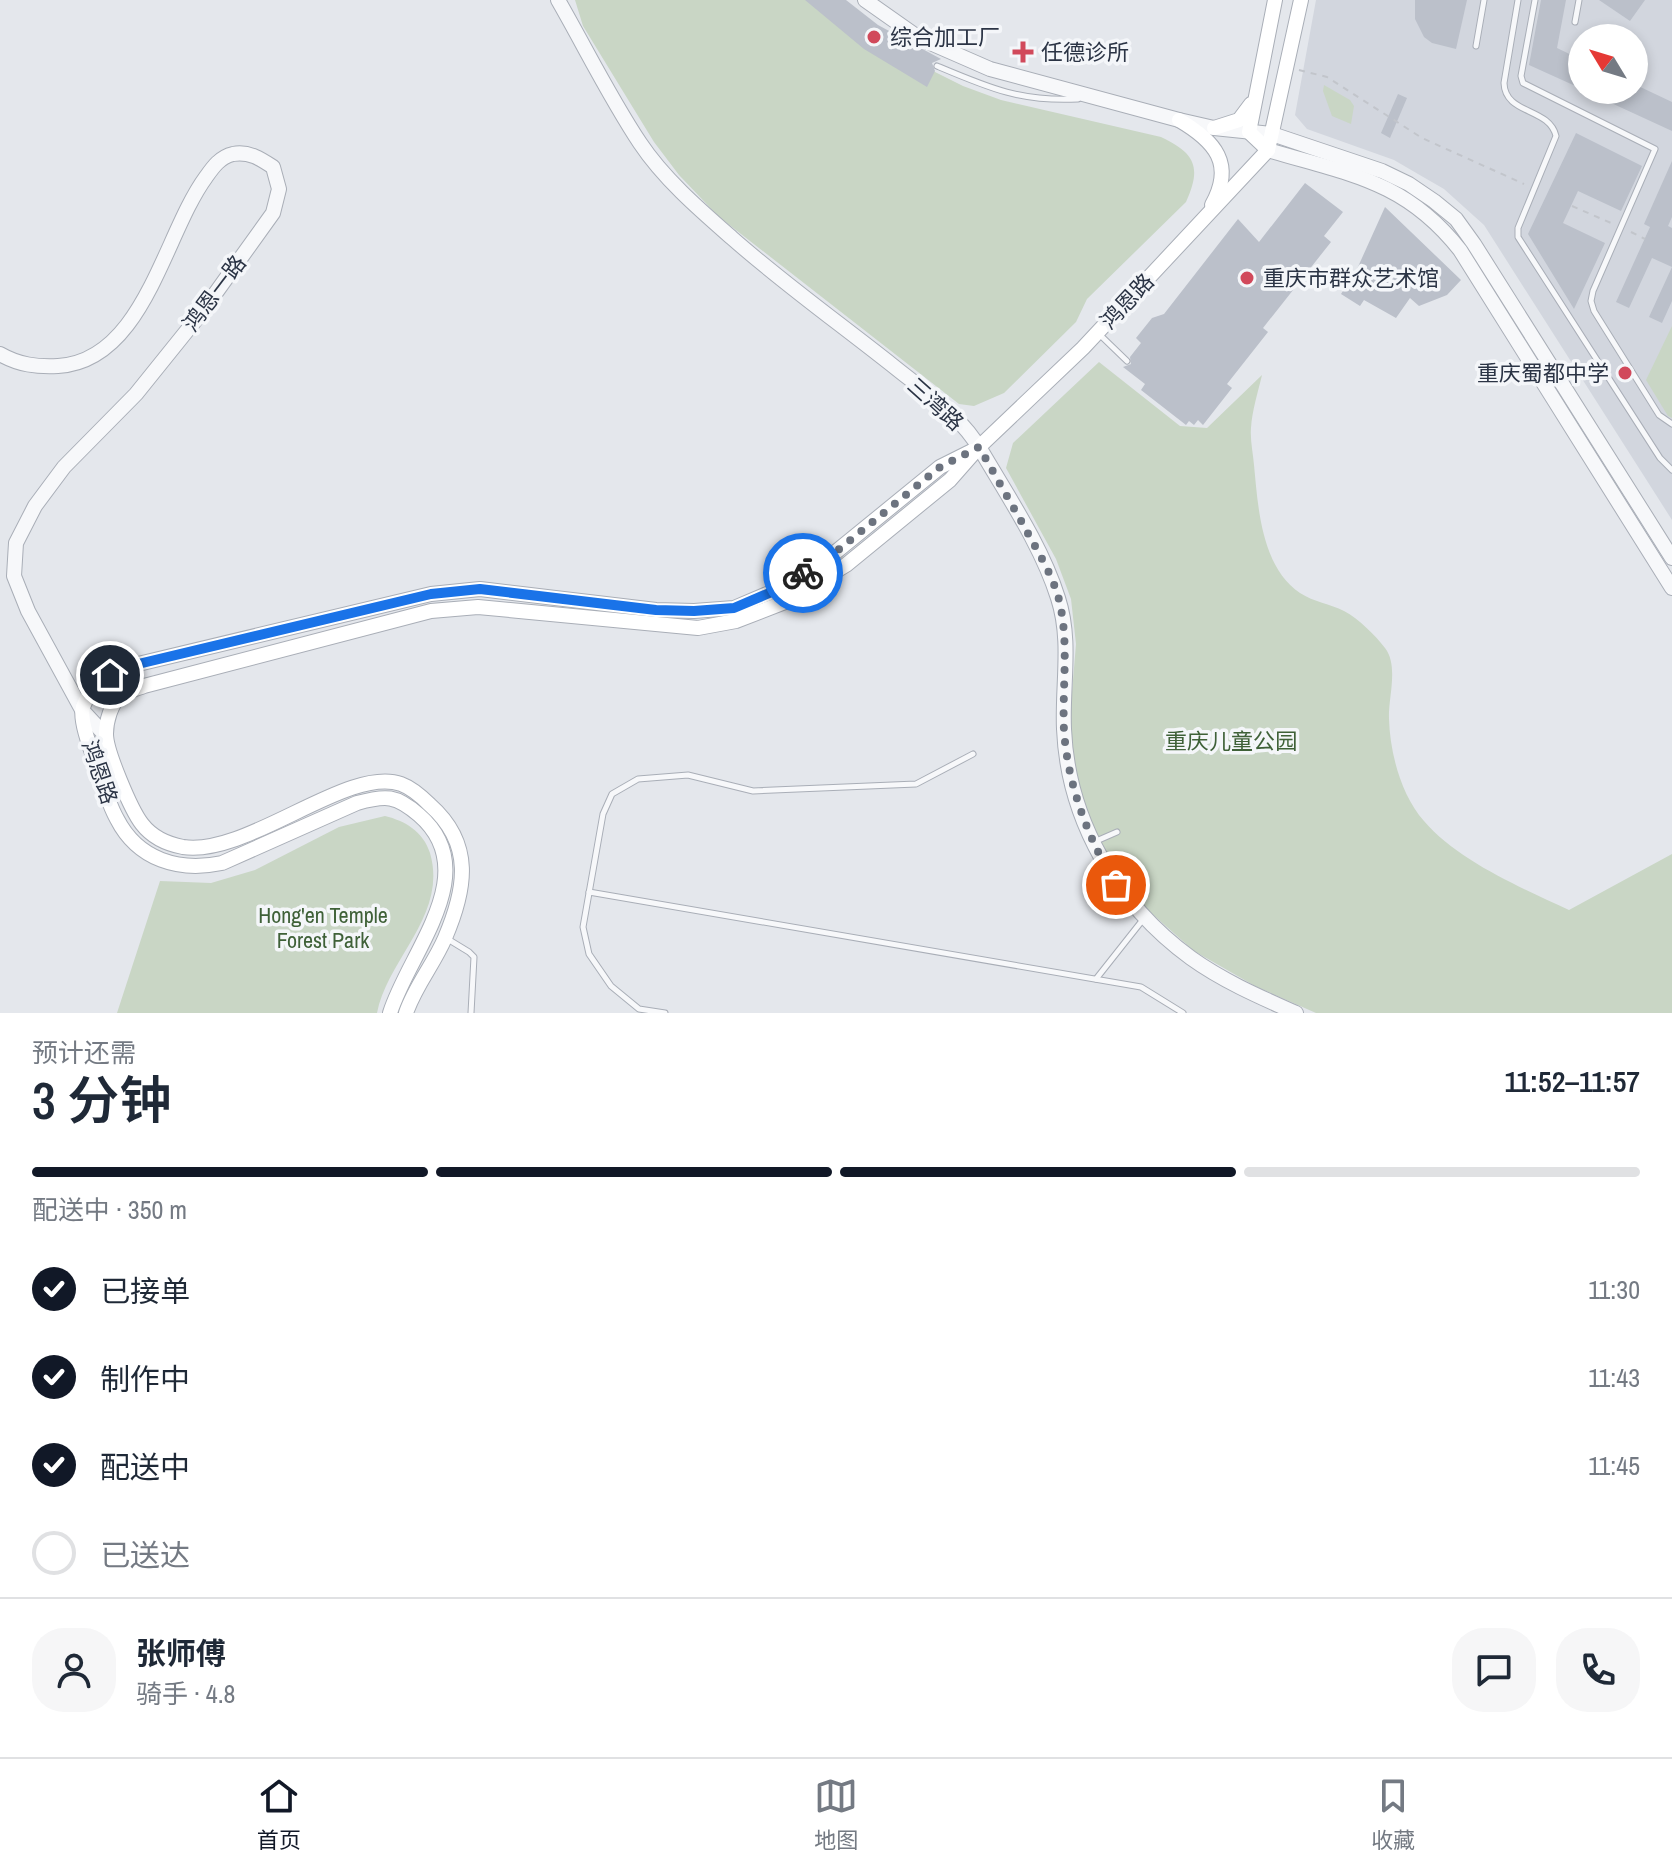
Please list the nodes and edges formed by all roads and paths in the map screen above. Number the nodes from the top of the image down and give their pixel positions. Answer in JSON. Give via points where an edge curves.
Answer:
{"nodes":[{"id":1,"x":558,"y":0,"type":"edge"},
{"id":2,"x":865,"y":0,"type":"edge"},
{"id":3,"x":1275,"y":0,"type":"edge"},
{"id":4,"x":1301,"y":0,"type":"edge"},
{"id":5,"x":1484,"y":0,"type":"edge"},
{"id":6,"x":1518,"y":0,"type":"edge"},
{"id":7,"x":1535,"y":0,"type":"edge"},
{"id":8,"x":1579,"y":0,"type":"edge"},
{"id":9,"x":1575,"y":22,"type":"dead end"},
{"id":10,"x":1476,"y":46,"type":"dead end"},
{"id":11,"x":937,"y":66,"type":"dead end"},
{"id":12,"x":1286,"y":67,"type":"junction"},
{"id":13,"x":1256,"y":96,"type":"junction"},
{"id":14,"x":1092,"y":98,"type":"junction"},
{"id":15,"x":1179,"y":120,"type":"junction"},
{"id":16,"x":1214,"y":128,"type":"junction"},
{"id":17,"x":1249,"y":132,"type":"junction"},
{"id":18,"x":1272,"y":134,"type":"junction"},
{"id":19,"x":1268,"y":150,"type":"junction"},
{"id":20,"x":1518,"y":182,"type":"dead end"},
{"id":21,"x":1572,"y":206,"type":"dead end"},
{"id":22,"x":1204,"y":219,"type":"junction"},
{"id":23,"x":1615,"y":225,"type":"dead end"},
{"id":24,"x":1097,"y":333,"type":"junction"},
{"id":25,"x":0,"y":354,"type":"edge"},
{"id":26,"x":1127,"y":361,"type":"dead end"},
{"id":27,"x":1672,"y":424,"type":"edge"},
{"id":28,"x":979,"y":447,"type":"junction"},
{"id":29,"x":1672,"y":470,"type":"edge"},
{"id":30,"x":1672,"y":558,"type":"edge"},
{"id":31,"x":1672,"y":588,"type":"edge"},
{"id":32,"x":82,"y":710,"type":"junction"},
{"id":33,"x":106,"y":736,"type":"junction"},
{"id":34,"x":973,"y":754,"type":"dead end"},
{"id":35,"x":1117,"y":832,"type":"dead end"},
{"id":36,"x":1093,"y":843,"type":"junction"},
{"id":37,"x":589,"y":892,"type":"junction"},
{"id":38,"x":1145,"y":917,"type":"junction"},
{"id":39,"x":445,"y":938,"type":"junction"},
{"id":40,"x":1096,"y":979,"type":"junction"},
{"id":41,"x":390,"y":1013,"type":"edge"},
{"id":42,"x":406,"y":1013,"type":"edge"},
{"id":43,"x":471,"y":1013,"type":"edge"},
{"id":44,"x":665,"y":1013,"type":"edge"},
{"id":45,"x":1183,"y":1013,"type":"edge"},
{"id":46,"x":1296,"y":1013,"type":"edge"}],
"edges":[{"from":1,"to":28,"type":"street","name":"三湾路","via":[[641,145],[668,176],[733,239],[950,411]]},
{"from":2,"to":14,"type":"street","via":[[954,55]]},
{"from":3,"to":13,"type":"main road"},
{"from":4,"to":12,"type":"main road","name":"鸿恩路"},
{"from":5,"to":10,"type":"lane"},
{"from":6,"to":29,"type":"lane","via":[[1506,95],[1547,120],[1556,136],[1518,237]]},
{"from":7,"to":27,"type":"lane","via":[[1523,83],[1655,149],[1591,301],[1659,415]]},
{"from":8,"to":9,"type":"lane"},
{"from":11,"to":14,"type":"lane","via":[[1016,96]]},
{"from":12,"to":18,"type":"main road","name":"鸿恩路"},
{"from":12,"to":20,"type":"path","via":[[1327,77],[1422,138]]},
{"from":13,"to":16,"type":"main road","via":[[1239,120]]},
{"from":13,"to":17,"type":"main road"},
{"from":14,"to":15,"type":"street"},
{"from":15,"to":16,"type":"street"},
{"from":15,"to":22,"type":"main road","via":[[1207,138],[1221,161],[1218,195]]},
{"from":16,"to":17,"type":"street"},
{"from":17,"to":18,"type":"street"},
{"from":17,"to":19,"type":"main road"},
{"from":18,"to":19,"type":"main road","name":"鸿恩路"},
{"from":18,"to":30,"type":"street","via":[[1382,171],[1456,219]]},
{"from":19,"to":22,"type":"main road","name":"鸿恩路"},
{"from":19,"to":31,"type":"street","via":[[1378,183],[1402,195],[1445,231]]},
{"from":21,"to":23,"type":"path"},
{"from":22,"to":24,"type":"main road","name":"鸿恩路"},
{"from":24,"to":26,"type":"lane"},
{"from":24,"to":28,"type":"main road","name":"鸿恩路"},
{"from":25,"to":32,"type":"street","name":"鸿恩一路","via":[[34,367],[71,365],[100,351],[137,313],[198,187],[217,163],[234,154],[254,155],[273,167],[279,189],[273,213],[136,394],[64,467],[16,543],[14,576]]},
{"from":28,"to":32,"type":"main road","name":"鸿恩路","via":[[940,467],[832,555],[774,591],[734,608],[656,610],[480,589],[431,594],[134,665],[93,689]]},
{"from":28,"to":33,"type":"main road","name":"鸿恩路","via":[[950,480],[846,565],[785,602],[736,621],[698,628],[478,607],[431,611],[144,686],[121,695],[110,712]]},
{"from":28,"to":36,"type":"street","name":"三湾路","via":[[1059,600],[1066,642],[1067,764]]},
{"from":32,"to":33,"type":"street","name":"鸿恩一路"},
{"from":32,"to":41,"type":"main road","name":"鸿恩路","via":[[89,746],[117,819],[143,851],[162,861],[182,867],[222,863],[378,797],[397,798],[429,824],[443,847],[447,869],[432,923]]},
{"from":33,"to":39,"type":"main road","name":"鸿恩路","via":[[130,805],[143,826],[163,842],[185,848],[239,838],[378,781],[403,785],[434,808],[458,839],[463,862],[460,890]]},
{"from":34,"to":37,"type":"lane","via":[[916,784],[893,786],[753,791],[688,775],[638,779],[612,794],[603,814]]},
{"from":35,"to":36,"type":"lane"},
{"from":36,"to":38,"type":"street","name":"三湾路","via":[[1116,885]]},
{"from":37,"to":40,"type":"lane"},
{"from":37,"to":44,"type":"lane","via":[[583,927],[589,954],[611,986],[639,1009]]},
{"from":38,"to":40,"type":"lane"},
{"from":38,"to":46,"type":"street","name":"三湾路","via":[[1191,958]]},
{"from":39,"to":42,"type":"main road","name":"鸿恩路"},
{"from":39,"to":43,"type":"lane","via":[[474,957]]},
{"from":40,"to":45,"type":"lane","via":[[1141,987]]}]}
